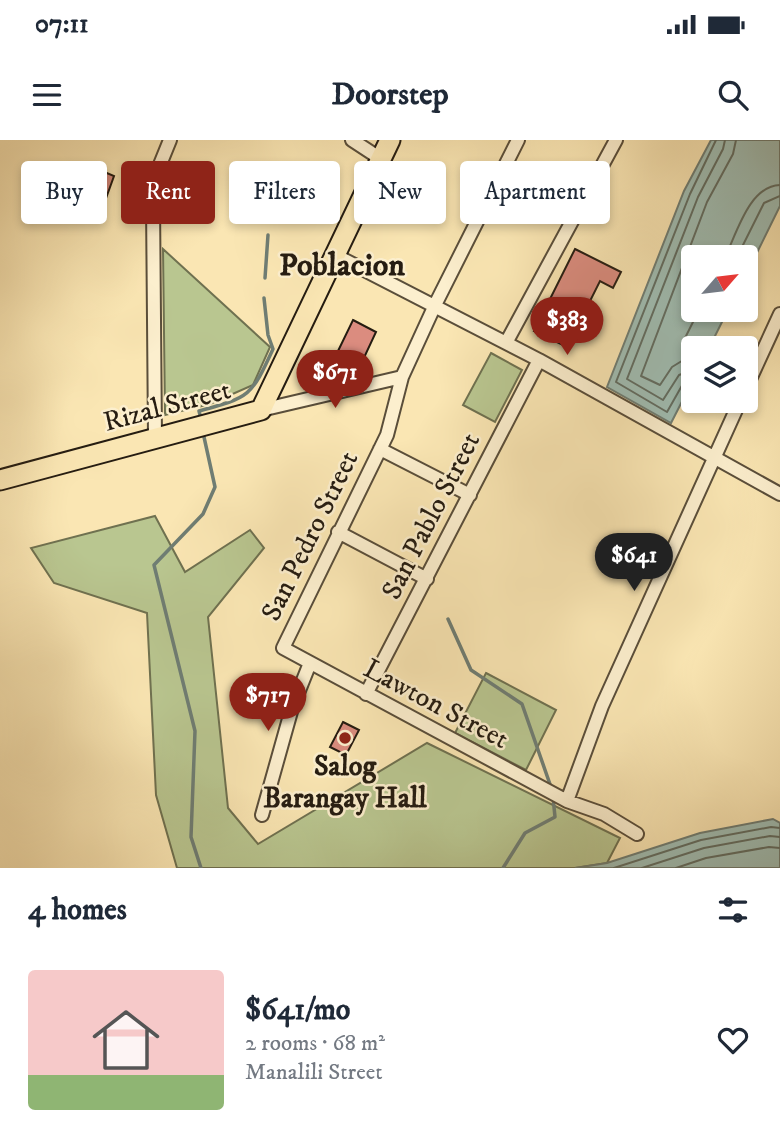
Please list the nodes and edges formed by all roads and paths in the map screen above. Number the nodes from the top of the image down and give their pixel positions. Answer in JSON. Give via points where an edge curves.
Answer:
{"nodes":[{"id":1,"x":170,"y":140,"type":"edge"},
{"id":2,"x":352,"y":140,"type":"edge"},
{"id":3,"x":390,"y":140,"type":"edge"},
{"id":4,"x":518,"y":140,"type":"edge"},
{"id":5,"x":616,"y":140,"type":"edge"},
{"id":6,"x":382,"y":159,"type":"junction"},
{"id":7,"x":335,"y":255,"type":"junction"},
{"id":8,"x":435,"y":305,"type":"junction"},
{"id":9,"x":780,"y":314,"type":"edge"},
{"id":10,"x":506,"y":343,"type":"junction"},
{"id":11,"x":539,"y":360,"type":"junction"},
{"id":12,"x":758,"y":362,"type":"edge"},
{"id":13,"x":401,"y":377,"type":"junction"},
{"id":14,"x":261,"y":410,"type":"junction"},
{"id":15,"x":734,"y":413,"type":"edge"},
{"id":16,"x":155,"y":437,"type":"junction"},
{"id":17,"x":380,"y":449,"type":"junction"},
{"id":18,"x":714,"y":456,"type":"junction"},
{"id":19,"x":0,"y":480,"type":"edge"},
{"id":20,"x":780,"y":494,"type":"edge"},
{"id":21,"x":470,"y":495,"type":"junction"},
{"id":22,"x":338,"y":532,"type":"junction"},
{"id":23,"x":427,"y":579,"type":"junction"},
{"id":24,"x":283,"y":648,"type":"joint"},
{"id":25,"x":310,"y":663,"type":"junction"},
{"id":26,"x":366,"y":694,"type":"junction"},
{"id":27,"x":567,"y":801,"type":"junction"},
{"id":28,"x":262,"y":815,"type":"dead end"},
{"id":29,"x":636,"y":834,"type":"dead end"}],
"edges":[{"from":1,"to":16,"type":"street","via":[[157,172],[153,203]]},
{"from":2,"to":6,"type":"street"},
{"from":3,"to":6,"type":"main road","name":"Rizal Street"},
{"from":4,"to":8,"type":"street","name":"San Pedro Street"},
{"from":5,"to":10,"type":"street"},
{"from":6,"to":7,"type":"main road","name":"Rizal Street"},
{"from":7,"to":8,"type":"street"},
{"from":7,"to":14,"type":"main road","name":"Rizal Street"},
{"from":8,"to":10,"type":"street"},
{"from":8,"to":13,"type":"street","name":"San Pedro Street"},
{"from":9,"to":12,"type":"street"},
{"from":10,"to":11,"type":"street"},
{"from":11,"to":18,"type":"street"},
{"from":11,"to":21,"type":"street","name":"San Pablo Street"},
{"from":13,"to":14,"type":"street"},
{"from":13,"to":17,"type":"street","name":"San Pedro Street"},
{"from":14,"to":16,"type":"main road","name":"Rizal Street"},
{"from":15,"to":18,"type":"street"},
{"from":16,"to":19,"type":"main road","name":"Rizal Street"},
{"from":17,"to":21,"type":"street"},
{"from":17,"to":22,"type":"street","name":"San Pedro Street"},
{"from":18,"to":20,"type":"street"},
{"from":18,"to":27,"type":"street","via":[[602,706]]},
{"from":21,"to":23,"type":"street","name":"San Pablo Street"},
{"from":22,"to":23,"type":"street"},
{"from":22,"to":24,"type":"street","name":"San Pedro Street"},
{"from":23,"to":26,"type":"street","name":"San Pablo Street"},
{"from":24,"to":25,"type":"street","name":"Lawton Street"},
{"from":25,"to":26,"type":"street","name":"Lawton Street"},
{"from":25,"to":28,"type":"street","via":[[292,708]]},
{"from":26,"to":27,"type":"street","name":"Lawton Street"},
{"from":27,"to":29,"type":"street","name":"Lawton Street","via":[[604,814]]}]}
